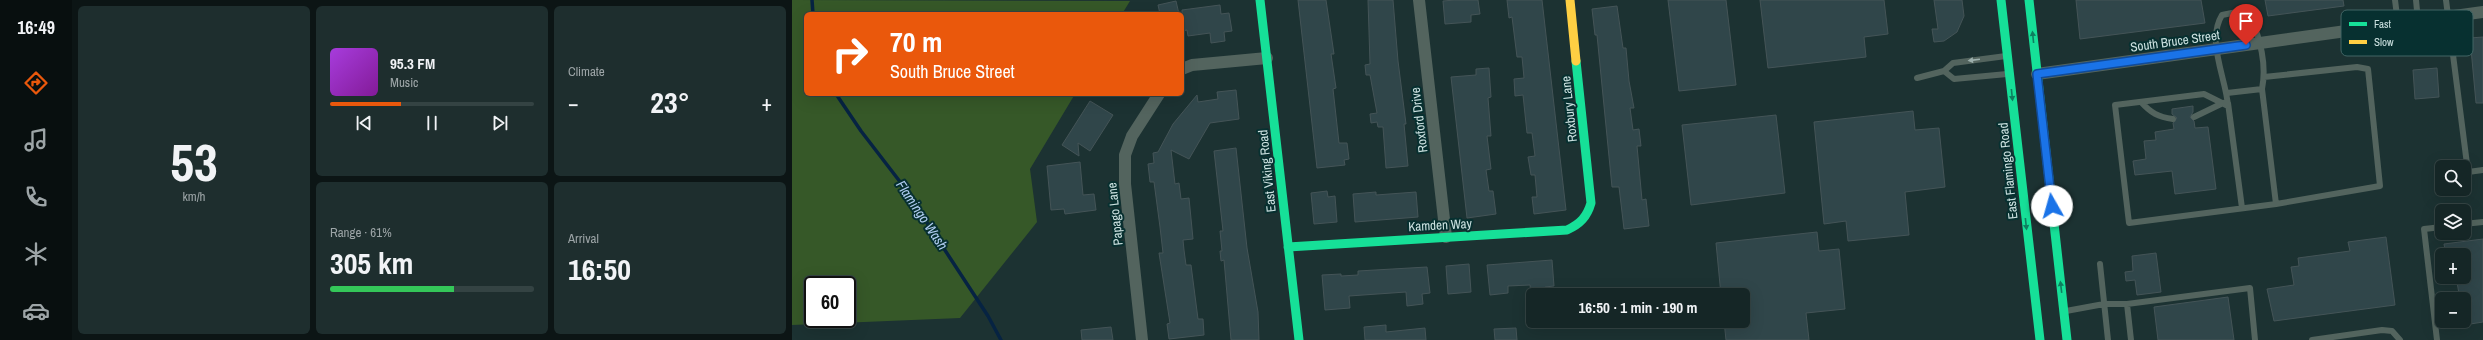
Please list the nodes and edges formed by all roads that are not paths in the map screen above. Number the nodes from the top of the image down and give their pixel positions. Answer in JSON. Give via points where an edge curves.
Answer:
{"nodes":[{"id":1,"x":1260,"y":0,"type":"edge"},
{"id":2,"x":1419,"y":0,"type":"edge"},
{"id":3,"x":1570,"y":0,"type":"edge"},
{"id":4,"x":2029,"y":0,"type":"edge"},
{"id":5,"x":2395,"y":0,"type":"edge"},
{"id":6,"x":2416,"y":0,"type":"edge"},
{"id":7,"x":2446,"y":0,"type":"edge"},
{"id":8,"x":2002,"y":4,"type":"edge"},
{"id":9,"x":2396,"y":10,"type":"edge"},
{"id":10,"x":2417,"y":10,"type":"edge"},
{"id":11,"x":2447,"y":10,"type":"edge"},
{"id":12,"x":2483,"y":12,"type":"edge"},
{"id":13,"x":2473,"y":13,"type":"edge"},
{"id":14,"x":2012,"y":15,"type":"dead end"},
{"id":15,"x":2341,"y":32,"type":"edge"},
{"id":16,"x":2261,"y":43,"type":"junction"},
{"id":17,"x":2216,"y":49,"type":"junction"},
{"id":18,"x":2008,"y":56,"type":"junction"},
{"id":19,"x":2453,"y":56,"type":"edge"},
{"id":20,"x":1267,"y":58,"type":"junction"},
{"id":21,"x":2027,"y":61,"type":"dead end"},
{"id":22,"x":1184,"y":68,"type":"edge"},
{"id":23,"x":1944,"y":71,"type":"junction"},
{"id":24,"x":2014,"y":74,"type":"junction"},
{"id":25,"x":2037,"y":74,"type":"junction"},
{"id":26,"x":2264,"y":77,"type":"junction"},
{"id":27,"x":1917,"y":78,"type":"dead end"},
{"id":28,"x":2262,"y":89,"type":"junction"},
{"id":29,"x":2227,"y":93,"type":"junction"},
{"id":30,"x":1158,"y":96,"type":"edge"},
{"id":31,"x":2141,"y":102,"type":"junction"},
{"id":32,"x":2226,"y":105,"type":"junction"},
{"id":33,"x":2194,"y":117,"type":"dead end"},
{"id":34,"x":2173,"y":119,"type":"dead end"},
{"id":35,"x":2034,"y":120,"type":"dead end"},
{"id":36,"x":2043,"y":128,"type":"junction"},
{"id":37,"x":2483,"y":170,"type":"edge"},
{"id":38,"x":2276,"y":204,"type":"junction"},
{"id":39,"x":2242,"y":208,"type":"junction"},
{"id":40,"x":1588,"y":215,"type":"joint"},
{"id":41,"x":2483,"y":222,"type":"edge"},
{"id":42,"x":2471,"y":223,"type":"edge"},
{"id":43,"x":2435,"y":228,"type":"edge"},
{"id":44,"x":1446,"y":237,"type":"junction"},
{"id":45,"x":1288,"y":247,"type":"junction"},
{"id":46,"x":2100,"y":264,"type":"dead end"},
{"id":47,"x":2104,"y":304,"type":"junction"},
{"id":48,"x":2127,"y":304,"type":"junction"},
{"id":49,"x":2064,"y":311,"type":"junction"},
{"id":50,"x":2325,"y":339,"type":"edge"},
{"id":51,"x":1142,"y":340,"type":"edge"},
{"id":52,"x":1299,"y":340,"type":"edge"},
{"id":53,"x":2040,"y":340,"type":"edge"},
{"id":54,"x":2067,"y":340,"type":"edge"},
{"id":55,"x":2108,"y":340,"type":"edge"},
{"id":56,"x":2131,"y":340,"type":"edge"},
{"id":57,"x":2256,"y":340,"type":"edge"},
{"id":58,"x":2312,"y":340,"type":"edge"},
{"id":59,"x":2400,"y":340,"type":"edge"},
{"id":60,"x":2437,"y":340,"type":"edge"}],
"edges":[{"from":1,"to":20,"type":"street","name":"East Viking Road"},
{"from":2,"to":44,"type":"street","name":"Roxford Drive"},
{"from":3,"to":40,"type":"street","name":"Roxbury Lane","via":[[1592,203]]},
{"from":25,"to":4,"type":"street","one_way":true},
{"from":5,"to":9,"type":"lane"},
{"from":6,"to":10,"type":"lane"},
{"from":7,"to":11,"type":"lane"},
{"from":8,"to":14,"type":"street"},
{"from":8,"to":18,"type":"street"},
{"from":12,"to":13,"type":"street","name":"South Bruce Street"},
{"from":15,"to":16,"type":"street","name":"South Bruce Street"},
{"from":16,"to":17,"type":"street","name":"South Bruce Street"},
{"from":16,"to":17,"type":"lane","via":[[2251,16],[2242,11],[2233,11],[2222,15],[2216,24]]},
{"from":16,"to":26,"type":"lane"},
{"from":17,"to":25,"type":"street","name":"South Bruce Street"},
{"from":17,"to":29,"type":"lane"},
{"from":18,"to":23,"type":"lane","one_way":true,"via":[[1953,62]]},
{"from":18,"to":24,"type":"street"},
{"from":19,"to":37,"type":"lane","via":[[2468,172]]},
{"from":20,"to":22,"type":"street","via":[[1192,65]]},
{"from":20,"to":45,"type":"street","name":"East Viking Road"},
{"from":21,"to":25,"type":"street"},
{"from":23,"to":24,"type":"lane","via":[[1954,79]]},
{"from":23,"to":27,"type":"lane"},
{"from":24,"to":53,"type":"street","name":"East Flamingo Road","one_way":true},
{"from":25,"to":36,"type":"street"},
{"from":26,"to":28,"type":"lane"},
{"from":26,"to":38,"type":"lane","via":[[2357,67],[2368,69],[2380,186]]},
{"from":28,"to":29,"type":"lane"},
{"from":28,"to":38,"type":"lane"},
{"from":29,"to":32,"type":"lane"},
{"from":30,"to":51,"type":"street","name":"Papago Lane","via":[[1132,136],[1125,155],[1125,184]]},
{"from":31,"to":32,"type":"lane","via":[[2204,94]]},
{"from":31,"to":34,"type":"lane","via":[[2160,118]]},
{"from":31,"to":39,"type":"lane","via":[[2115,105],[2129,223]]},
{"from":32,"to":33,"type":"lane"},
{"from":32,"to":39,"type":"lane"},
{"from":35,"to":36,"type":"street"},
{"from":49,"to":36,"type":"street","one_way":true},
{"from":38,"to":39,"type":"lane"},
{"from":40,"to":44,"type":"street","name":"Kamden Way","via":[[1579,225],[1567,230]]},
{"from":41,"to":42,"type":"lane"},
{"from":43,"to":60,"type":"lane","via":[[2424,229]]},
{"from":44,"to":45,"type":"street","name":"Kamden Way"},
{"from":45,"to":52,"type":"street","name":"East Viking Road"},
{"from":46,"to":47,"type":"lane"},
{"from":47,"to":48,"type":"lane"},
{"from":47,"to":49,"type":"lane"},
{"from":47,"to":55,"type":"lane"},
{"from":48,"to":56,"type":"lane"},
{"from":48,"to":57,"type":"lane","via":[[2250,288]]},
{"from":49,"to":54,"type":"street"},
{"from":50,"to":58,"type":"lane"},
{"from":50,"to":59,"type":"lane","via":[[2382,330],[2392,331]]}]}
